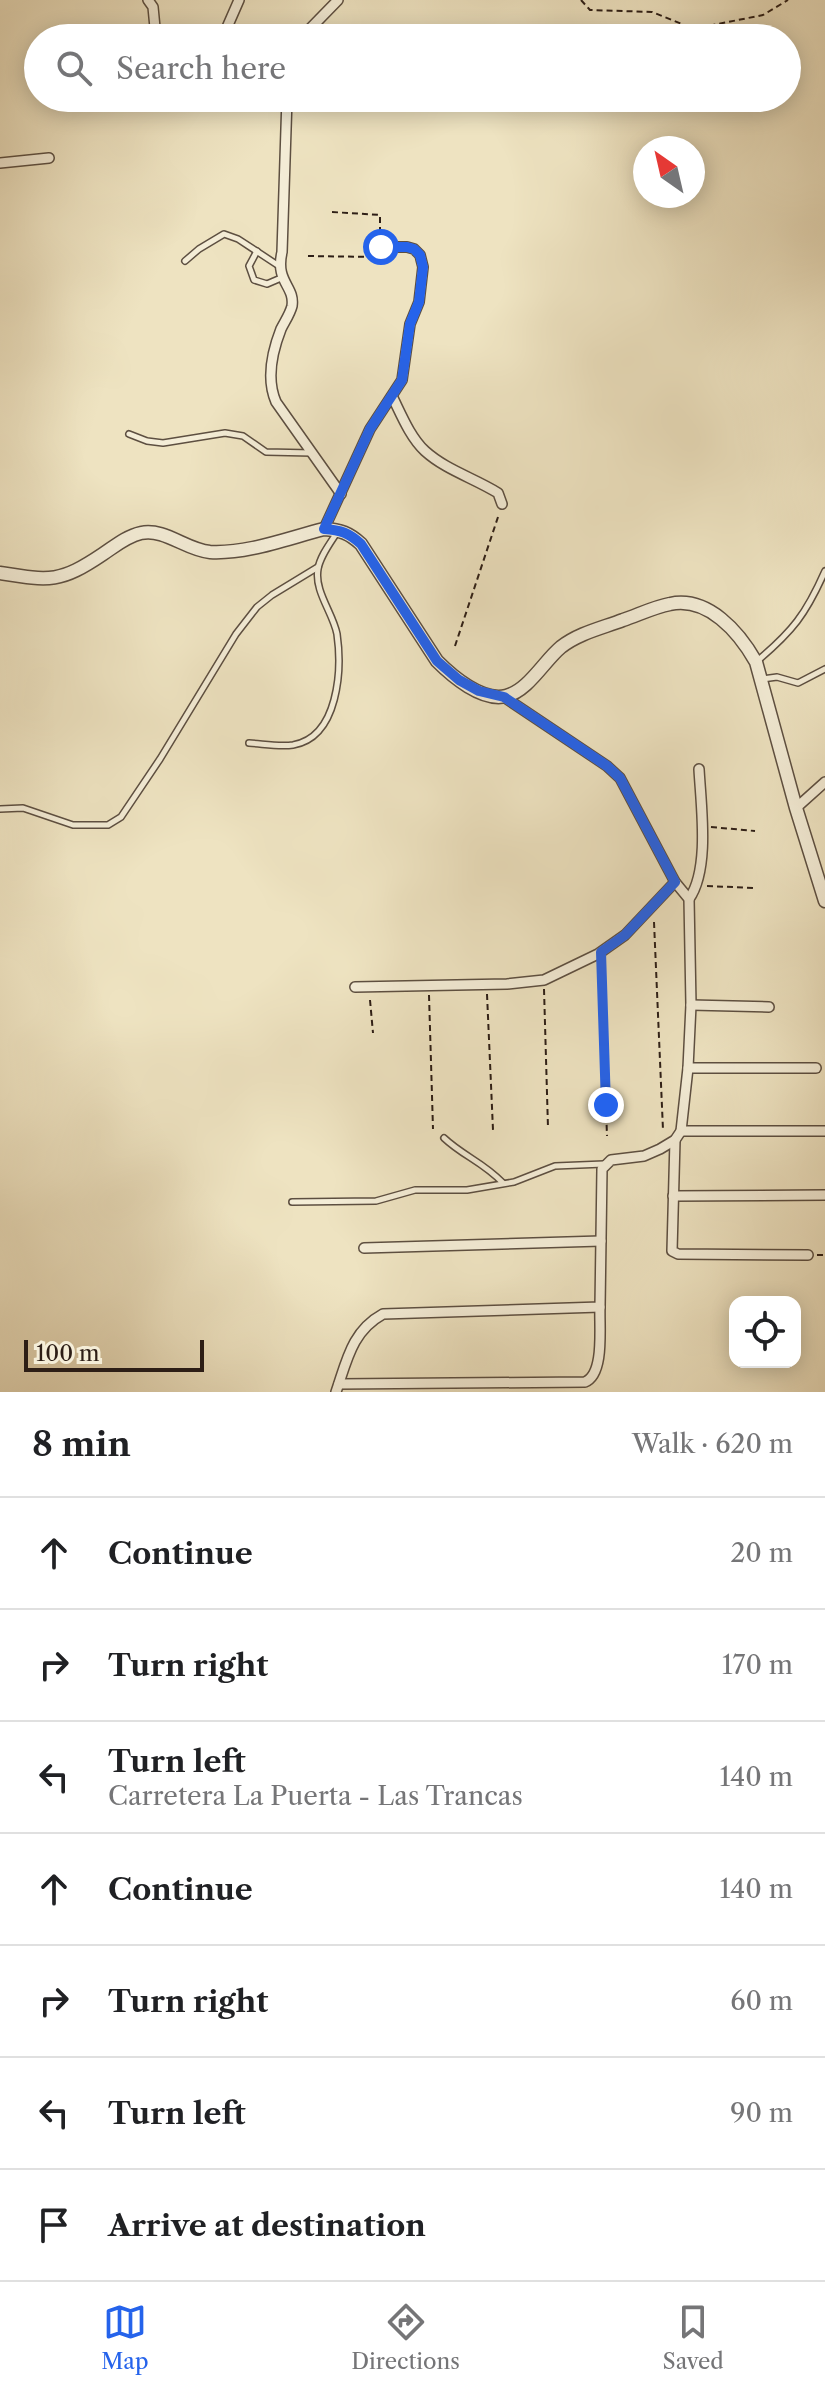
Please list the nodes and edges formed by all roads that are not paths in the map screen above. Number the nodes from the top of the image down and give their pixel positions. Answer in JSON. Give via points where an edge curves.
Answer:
{"nodes":[{"id":1,"x":148,"y":0,"type":"edge"},
{"id":2,"x":239,"y":0,"type":"edge"},
{"id":3,"x":338,"y":0,"type":"edge"},
{"id":4,"x":155,"y":24,"type":"edge"},
{"id":5,"x":228,"y":24,"type":"edge"},
{"id":6,"x":315,"y":24,"type":"edge"},
{"id":7,"x":287,"y":112,"type":"edge"},
{"id":8,"x":49,"y":158,"type":"dead end"},
{"id":9,"x":0,"y":163,"type":"edge"},
{"id":10,"x":381,"y":247,"type":"road end"},
{"id":11,"x":257,"y":251,"type":"junction"},
{"id":12,"x":185,"y":261,"type":"dead end"},
{"id":13,"x":279,"y":266,"type":"junction"},
{"id":14,"x":281,"y":278,"type":"junction"},
{"id":15,"x":392,"y":396,"type":"junction"},
{"id":16,"x":129,"y":434,"type":"dead end"},
{"id":17,"x":313,"y":453,"type":"junction"},
{"id":18,"x":341,"y":494,"type":"junction"},
{"id":19,"x":502,"y":504,"type":"road end"},
{"id":20,"x":324,"y":529,"type":"junction"},
{"id":21,"x":339,"y":530,"type":"junction"},
{"id":22,"x":318,"y":567,"type":"junction"},
{"id":23,"x":825,"y":571,"type":"edge"},
{"id":24,"x":0,"y":573,"type":"edge"},
{"id":25,"x":756,"y":662,"type":"junction"},
{"id":26,"x":825,"y":669,"type":"edge"},
{"id":27,"x":761,"y":679,"type":"junction"},
{"id":28,"x":504,"y":697,"type":"junction"},
{"id":29,"x":249,"y":743,"type":"dead end"},
{"id":30,"x":699,"y":769,"type":"dead end"},
{"id":31,"x":825,"y":782,"type":"edge"},
{"id":32,"x":796,"y":808,"type":"junction"},
{"id":33,"x":0,"y":809,"type":"edge"},
{"id":34,"x":675,"y":882,"type":"junction"},
{"id":35,"x":689,"y":899,"type":"junction"},
{"id":36,"x":825,"y":901,"type":"edge"},
{"id":37,"x":355,"y":987,"type":"dead end"},
{"id":38,"x":691,"y":1005,"type":"junction"},
{"id":39,"x":769,"y":1007,"type":"dead end"},
{"id":40,"x":688,"y":1068,"type":"junction"},
{"id":41,"x":816,"y":1068,"type":"dead end"},
{"id":42,"x":825,"y":1131,"type":"edge"},
{"id":43,"x":678,"y":1136,"type":"junction"},
{"id":44,"x":444,"y":1138,"type":"dead end"},
{"id":45,"x":605,"y":1164,"type":"junction"},
{"id":46,"x":504,"y":1184,"type":"junction"},
{"id":47,"x":825,"y":1195,"type":"edge"},
{"id":48,"x":673,"y":1196,"type":"junction"},
{"id":49,"x":292,"y":1202,"type":"dead end"},
{"id":50,"x":601,"y":1241,"type":"junction"},
{"id":51,"x":364,"y":1248,"type":"dead end"},
{"id":52,"x":808,"y":1255,"type":"dead end"},
{"id":53,"x":600,"y":1307,"type":"junction"},
{"id":54,"x":338,"y":1388,"type":"edge"}],
"edges":[{"from":1,"to":4,"type":"street"},
{"from":2,"to":5,"type":"street"},
{"from":3,"to":6,"type":"street"},
{"from":7,"to":13,"type":"street"},
{"from":8,"to":9,"type":"street"},
{"from":10,"to":15,"type":"street","via":[[414,249],[423,267],[407,360]]},
{"from":11,"to":12,"type":"lane","via":[[224,234]]},
{"from":11,"to":13,"type":"lane"},
{"from":11,"to":14,"type":"lane","via":[[249,266],[254,280],[267,284]]},
{"from":13,"to":14,"type":"street"},
{"from":14,"to":17,"type":"street","via":[[292,307],[270,371],[271,389]]},
{"from":15,"to":18,"type":"street","via":[[370,429]]},
{"from":15,"to":19,"type":"street","via":[[425,451],[498,493]]},
{"from":16,"to":17,"type":"lane","via":[[163,443],[225,433],[243,436],[266,452]]},
{"from":17,"to":18,"type":"street"},
{"from":18,"to":20,"type":"street"},
{"from":20,"to":21,"type":"street"},
{"from":20,"to":24,"type":"street","via":[[231,552],[193,550],[157,533],[142,533],[61,578]]},
{"from":21,"to":22,"type":"lane"},
{"from":21,"to":28,"type":"street","via":[[361,544],[437,661],[479,691]]},
{"from":22,"to":29,"type":"lane","via":[[340,660],[330,712],[311,737],[296,745]]},
{"from":22,"to":33,"type":"lane","via":[[272,595],[243,625],[121,817],[108,825],[73,825],[23,808]]},
{"from":23,"to":25,"type":"lane","via":[[798,624]]},
{"from":25,"to":27,"type":"street"},
{"from":25,"to":28,"type":"street","via":[[706,608],[670,603],[583,635]]},
{"from":26,"to":27,"type":"lane","via":[[798,683]]},
{"from":27,"to":32,"type":"street"},
{"from":28,"to":34,"type":"street","via":[[620,778]]},
{"from":30,"to":35,"type":"street","via":[[698,886]]},
{"from":31,"to":32,"type":"street"},
{"from":32,"to":36,"type":"street"},
{"from":34,"to":35,"type":"street"},
{"from":34,"to":37,"type":"street","via":[[625,935],[544,980]]},
{"from":35,"to":38,"type":"street"},
{"from":38,"to":39,"type":"street"},
{"from":38,"to":40,"type":"street"},
{"from":40,"to":41,"type":"street"},
{"from":40,"to":43,"type":"street"},
{"from":42,"to":43,"type":"street"},
{"from":43,"to":45,"type":"street","via":[[644,1156]]},
{"from":43,"to":48,"type":"street"},
{"from":44,"to":46,"type":"lane","via":[[481,1161]]},
{"from":45,"to":46,"type":"lane","via":[[555,1166]]},
{"from":45,"to":50,"type":"street"},
{"from":46,"to":49,"type":"lane","via":[[415,1190],[376,1201]]},
{"from":47,"to":48,"type":"street"},
{"from":48,"to":52,"type":"street","via":[[675,1253]]},
{"from":50,"to":51,"type":"street"},
{"from":50,"to":53,"type":"street"},
{"from":53,"to":54,"type":"street","via":[[383,1314],[361,1330]]},
{"from":53,"to":54,"type":"street","via":[[598,1367],[592,1380]]}]}
